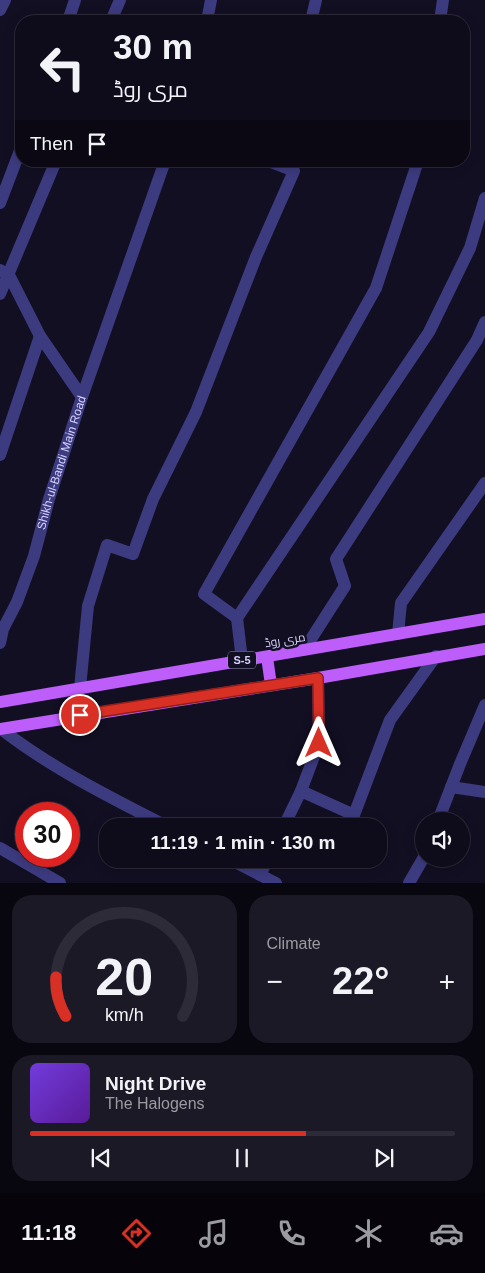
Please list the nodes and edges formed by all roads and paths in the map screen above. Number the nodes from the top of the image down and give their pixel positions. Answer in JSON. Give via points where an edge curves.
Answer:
{"nodes":[{"id":1,"x":5,"y":0,"type":"edge"},
{"id":2,"x":75,"y":0,"type":"edge"},
{"id":3,"x":120,"y":0,"type":"edge"},
{"id":4,"x":211,"y":0,"type":"edge"},
{"id":5,"x":316,"y":0,"type":"edge"},
{"id":6,"x":443,"y":0,"type":"edge"},
{"id":7,"x":0,"y":10,"type":"edge"},
{"id":8,"x":70,"y":15,"type":"edge"},
{"id":9,"x":114,"y":15,"type":"edge"},
{"id":10,"x":208,"y":15,"type":"edge"},
{"id":11,"x":312,"y":15,"type":"edge"},
{"id":12,"x":441,"y":15,"type":"edge"},
{"id":13,"x":15,"y":164,"type":"edge"},
{"id":14,"x":53,"y":167,"type":"edge"},
{"id":15,"x":163,"y":167,"type":"edge"},
{"id":16,"x":284,"y":167,"type":"edge"},
{"id":17,"x":416,"y":167,"type":"edge"},
{"id":18,"x":485,"y":198,"type":"edge"},
{"id":19,"x":0,"y":203,"type":"edge"},
{"id":20,"x":5,"y":272,"type":"edge"},
{"id":21,"x":0,"y":294,"type":"edge"},
{"id":22,"x":485,"y":322,"type":"edge"},
{"id":23,"x":40,"y":336,"type":"junction"},
{"id":24,"x":82,"y":397,"type":"junction"},
{"id":25,"x":0,"y":455,"type":"edge"},
{"id":26,"x":485,"y":483,"type":"edge"},
{"id":27,"x":237,"y":618,"type":"junction"},
{"id":28,"x":485,"y":619,"type":"edge"},
{"id":29,"x":398,"y":634,"type":"junction"},
{"id":30,"x":0,"y":643,"type":"edge"},
{"id":31,"x":485,"y":649,"type":"edge"},
{"id":32,"x":304,"y":650,"type":"junction"},
{"id":33,"x":436,"y":656,"type":"junction"},
{"id":34,"x":267,"y":657,"type":"junction"},
{"id":35,"x":242,"y":660,"type":"junction"},
{"id":36,"x":318,"y":678,"type":"junction"},
{"id":37,"x":271,"y":685,"type":"junction"},
{"id":38,"x":80,"y":688,"type":"junction"},
{"id":39,"x":0,"y":702,"type":"edge"},
{"id":40,"x":485,"y":705,"type":"edge"},
{"id":41,"x":0,"y":729,"type":"edge"},
{"id":42,"x":451,"y":787,"type":"junction"},
{"id":43,"x":301,"y":791,"type":"junction"},
{"id":44,"x":485,"y":792,"type":"edge"},
{"id":45,"x":441,"y":812,"type":"edge"},
{"id":46,"x":150,"y":818,"type":"edge"},
{"id":47,"x":288,"y":818,"type":"edge"},
{"id":48,"x":0,"y":848,"type":"edge"},
{"id":49,"x":418,"y":867,"type":"edge"},
{"id":50,"x":246,"y":868,"type":"edge"},
{"id":51,"x":264,"y":868,"type":"edge"},
{"id":52,"x":260,"y":875,"type":"junction"},
{"id":53,"x":60,"y":883,"type":"edge"},
{"id":54,"x":276,"y":883,"type":"edge"},
{"id":55,"x":408,"y":883,"type":"edge"}],
"edges":[{"from":1,"to":7,"type":"street"},
{"from":2,"to":8,"type":"street"},
{"from":3,"to":9,"type":"street"},
{"from":4,"to":10,"type":"street"},
{"from":5,"to":11,"type":"street"},
{"from":6,"to":12,"type":"street"},
{"from":13,"to":19,"type":"street"},
{"from":14,"to":20,"type":"street"},
{"from":15,"to":24,"type":"street"},
{"from":16,"to":38,"type":"street","via":[[294,171],[256,257],[196,412],[153,499],[133,554],[107,545],[88,606]]},
{"from":17,"to":27,"type":"street","via":[[376,288],[204,594]]},
{"from":18,"to":27,"type":"street","via":[[470,248],[429,332]]},
{"from":20,"to":21,"type":"street"},
{"from":20,"to":23,"type":"street","name":"Shikh-ul-Bandi Main Road"},
{"from":22,"to":32,"type":"street","via":[[477,340],[336,559],[344,586]]},
{"from":23,"to":24,"type":"street","name":"Shikh-ul-Bandi Main Road"},
{"from":23,"to":25,"type":"street"},
{"from":24,"to":30,"type":"street","name":"Shikh-ul-Bandi Main Road","via":[[34,556]]},
{"from":26,"to":29,"type":"street","via":[[401,603]]},
{"from":27,"to":35,"type":"street"},
{"from":28,"to":29,"type":"main road","name":"مری روڈ","number":"S-5"},
{"from":29,"to":32,"type":"main road","name":"مری روڈ","number":"S-5"},
{"from":31,"to":33,"type":"main road"},
{"from":32,"to":34,"type":"main road","name":"مری روڈ","number":"S-5"},
{"from":33,"to":36,"type":"main road"},
{"from":33,"to":43,"type":"street","via":[[390,720],[354,815]]},
{"from":34,"to":35,"type":"main road","name":"مری روڈ","number":"S-5"},
{"from":34,"to":37,"type":"main road"},
{"from":35,"to":38,"type":"main road","name":"مری روڈ","number":"S-5"},
{"from":36,"to":37,"type":"main road"},
{"from":36,"to":43,"type":"street","via":[[319,743]]},
{"from":37,"to":41,"type":"main road"},
{"from":38,"to":39,"type":"main road","name":"مری روڈ","number":"S-5"},
{"from":40,"to":42,"type":"street"},
{"from":41,"to":46,"type":"street","via":[[21,745]]},
{"from":42,"to":44,"type":"street"},
{"from":42,"to":45,"type":"street"},
{"from":43,"to":47,"type":"street"},
{"from":48,"to":53,"type":"street"},
{"from":49,"to":55,"type":"street"},
{"from":50,"to":52,"type":"street"},
{"from":51,"to":52,"type":"street"},
{"from":52,"to":54,"type":"street"}]}
